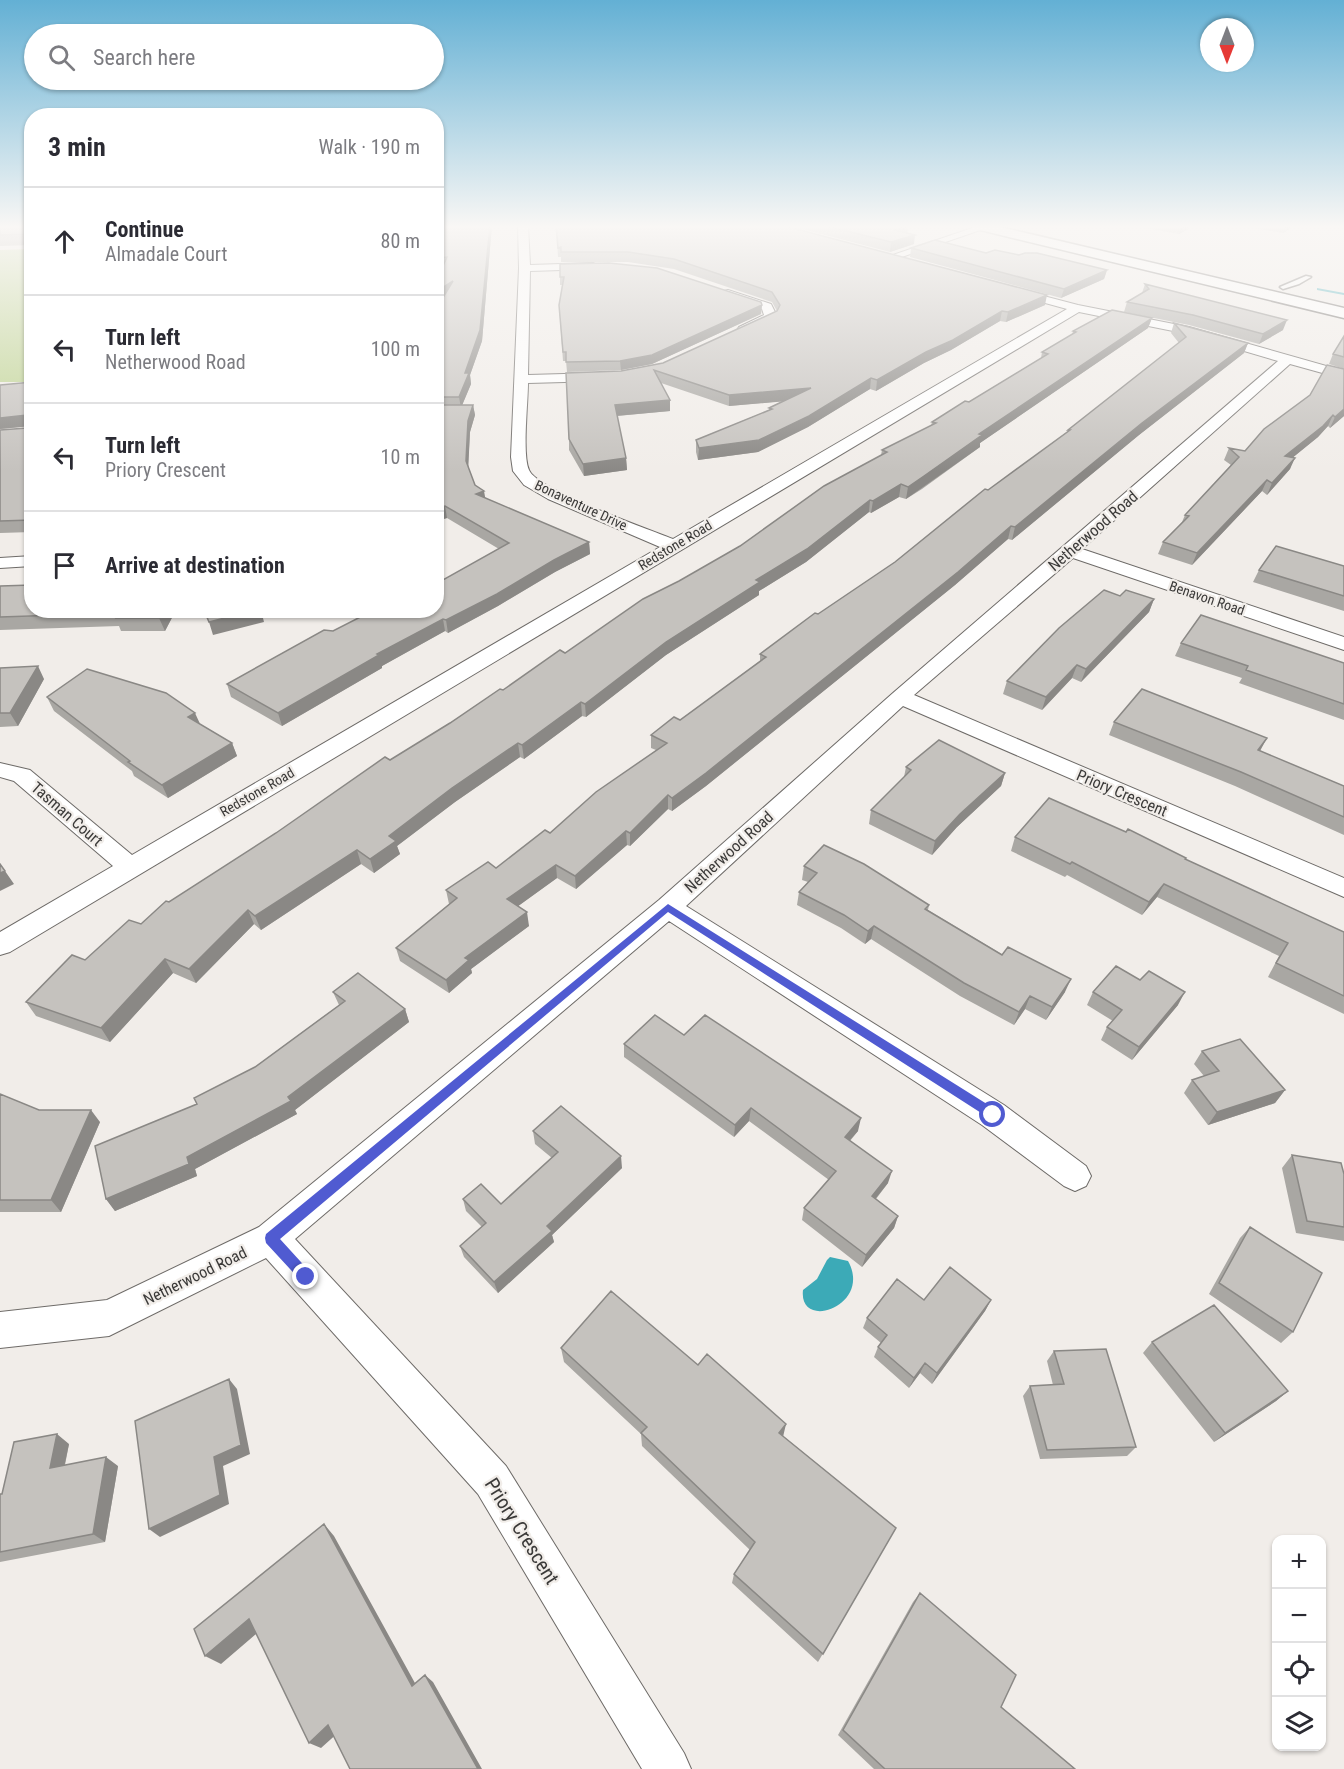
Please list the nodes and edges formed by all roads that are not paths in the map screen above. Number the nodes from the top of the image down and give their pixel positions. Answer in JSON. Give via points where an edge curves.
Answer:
{"nodes":[{"id":1,"x":524,"y":308,"type":"edge"},
{"id":2,"x":768,"y":308,"type":"edge"},
{"id":3,"x":1077,"y":308,"type":"joint"},
{"id":4,"x":1327,"y":308,"type":"edge"},
{"id":5,"x":1344,"y":313,"type":"edge"},
{"id":6,"x":733,"y":335,"type":"edge"},
{"id":7,"x":1287,"y":359,"type":"junction"},
{"id":8,"x":1344,"y":375,"type":"edge"},
{"id":9,"x":610,"y":376,"type":"edge"},
{"id":10,"x":522,"y":379,"type":"junction"},
{"id":11,"x":674,"y":546,"type":"junction"},
{"id":12,"x":1070,"y":551,"type":"junction"},
{"id":13,"x":24,"y":561,"type":"edge"},
{"id":14,"x":0,"y":562,"type":"edge"},
{"id":15,"x":1344,"y":644,"type":"edge"},
{"id":16,"x":900,"y":697,"type":"junction"},
{"id":17,"x":0,"y":770,"type":"edge"},
{"id":18,"x":130,"y":867,"type":"junction"},
{"id":19,"x":1344,"y":888,"type":"edge"},
{"id":20,"x":668,"y":907,"type":"junction"},
{"id":21,"x":0,"y":945,"type":"edge"},
{"id":22,"x":1075,"y":1176,"type":"dead end"},
{"id":23,"x":271,"y":1238,"type":"junction"},
{"id":24,"x":0,"y":1330,"type":"edge"},
{"id":25,"x":668,"y":1769,"type":"edge"}],
"edges":[{"from":1,"to":10,"type":"street","name":"Bonaventure Drive"},
{"from":2,"to":6,"type":"street","via":[[771,316]]},
{"from":3,"to":7,"type":"street","via":[[1185,330]]},
{"from":3,"to":11,"type":"street","name":"Redstone Road"},
{"from":4,"to":5,"type":"main road"},
{"from":7,"to":8,"type":"street"},
{"from":7,"to":12,"type":"street","name":"Netherwood Road"},
{"from":9,"to":10,"type":"street"},
{"from":10,"to":11,"type":"street","name":"Bonaventure Drive","via":[[519,457],[521,471],[530,482],[554,496]]},
{"from":11,"to":18,"type":"street","name":"Redstone Road"},
{"from":12,"to":15,"type":"street","name":"Benavon Road"},
{"from":12,"to":16,"type":"street","name":"Netherwood Road"},
{"from":13,"to":14,"type":"street"},
{"from":16,"to":19,"type":"street","name":"Priory Crescent"},
{"from":16,"to":20,"type":"street","name":"Netherwood Road"},
{"from":17,"to":18,"type":"street","name":"Tasman Court","via":[[22,775]]},
{"from":18,"to":21,"type":"street","name":"Redstone Road"},
{"from":20,"to":22,"type":"street","via":[[993,1115]]},
{"from":20,"to":23,"type":"street","name":"Netherwood Road"},
{"from":23,"to":24,"type":"street","name":"Netherwood Road","via":[[109,1318]]},
{"from":23,"to":25,"type":"street","name":"Priory Crescent","via":[[492,1480]]}]}
